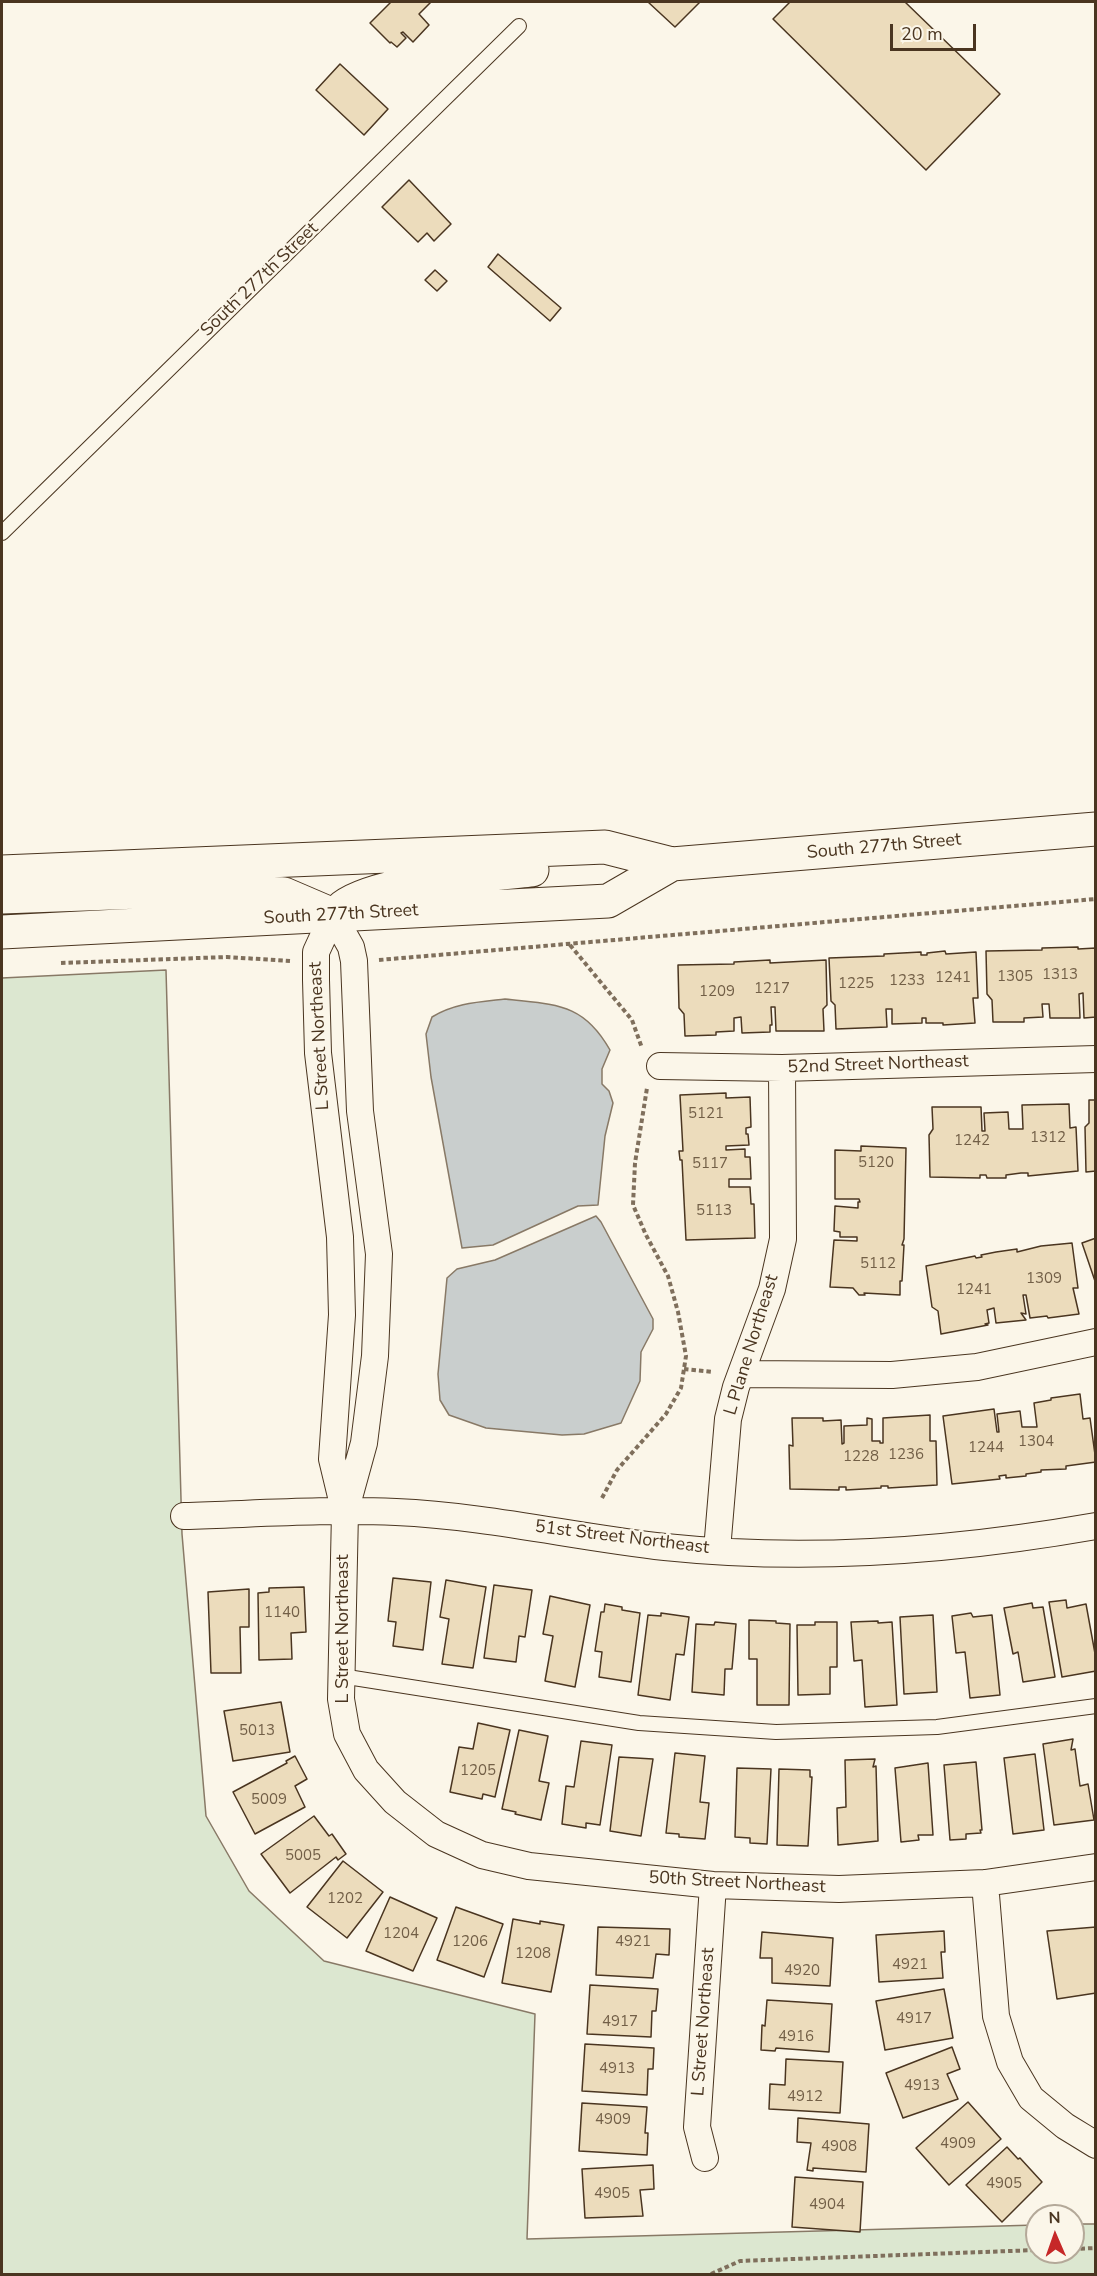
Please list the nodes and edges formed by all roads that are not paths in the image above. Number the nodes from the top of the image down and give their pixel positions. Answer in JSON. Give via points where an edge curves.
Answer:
{"nodes":[{"id":1,"x":519,"y":27,"type":"dead end"},
{"id":2,"x":2,"y":533,"type":"edge"},
{"id":3,"x":1095,"y":829,"type":"edge"},
{"id":4,"x":605,"y":847,"type":"junction"},
{"id":5,"x":672,"y":864,"type":"junction"},
{"id":6,"x":2,"y":873,"type":"edge"},
{"id":7,"x":2,"y":897,"type":"edge"},
{"id":8,"x":333,"y":915,"type":"junction"},
{"id":9,"x":2,"y":932,"type":"edge"},
{"id":10,"x":1095,"y":1059,"type":"edge"},
{"id":11,"x":650,"y":1066,"type":"road end"},
{"id":12,"x":782,"y":1068,"type":"junction"},
{"id":13,"x":1095,"y":1341,"type":"edge"},
{"id":14,"x":741,"y":1374,"type":"junction"},
{"id":15,"x":345,"y":1512,"type":"junction"},
{"id":16,"x":184,"y":1516,"type":"dead end"},
{"id":17,"x":1095,"y":1526,"type":"edge"},
{"id":18,"x":717,"y":1550,"type":"junction"},
{"id":19,"x":341,"y":1676,"type":"junction"},
{"id":20,"x":1095,"y":1706,"type":"edge"},
{"id":21,"x":395,"y":1802,"type":"joint"},
{"id":22,"x":1095,"y":1867,"type":"edge"},
{"id":23,"x":985,"y":1883,"type":"junction"},
{"id":24,"x":713,"y":1885,"type":"junction"},
{"id":25,"x":1095,"y":2145,"type":"edge"},
{"id":26,"x":705,"y":2158,"type":"dead end"}],
"edges":[{"from":1,"to":2,"type":"lane","name":"South 277th Street"},
{"from":3,"to":5,"type":"main road","name":"South 277th Street"},
{"from":4,"to":5,"type":"main road","name":"South 277th Street"},
{"from":4,"to":6,"type":"main road","name":"South 277th Street"},
{"from":4,"to":8,"type":"main road","via":[[552,868],[383,889],[355,898]]},
{"from":5,"to":8,"type":"main road","name":"South 277th Street","via":[[608,901]]},
{"from":7,"to":8,"type":"main road","via":[[221,889],[284,894]]},
{"from":8,"to":9,"type":"main road","name":"South 277th Street"},
{"from":8,"to":15,"type":"street","name":"L Street Northeast","via":[[316,952],[316,963],[318,1053],[340,1237],[342,1315],[332,1459]]},
{"from":8,"to":15,"type":"street","name":"L Street Northeast","via":[[351,947],[354,961],[360,1111],[379,1254],[375,1356],[364,1443]]},
{"from":10,"to":12,"type":"street","name":"52nd Street Northeast"},
{"from":11,"to":12,"type":"street","name":"52nd Street Northeast"},
{"from":12,"to":14,"type":"street","name":"L Plane Northeast","via":[[783,1239],[772,1289]]},
{"from":13,"to":14,"type":"street","via":[[977,1367],[892,1375]]},
{"from":14,"to":18,"type":"street","name":"L Plane Northeast","via":[[728,1419]]},
{"from":15,"to":16,"type":"street","name":"51st Street Northeast"},
{"from":15,"to":18,"type":"street","name":"51st Street Northeast","via":[[397,1512],[503,1522],[665,1547]]},
{"from":15,"to":19,"type":"street","name":"L Street Northeast"},
{"from":17,"to":18,"type":"street","name":"51st Street Northeast","via":[[1022,1539],[938,1547],[849,1552]]},
{"from":19,"to":20,"type":"lane","via":[[639,1723],[776,1732],[938,1727]]},
{"from":19,"to":21,"type":"street","name":"L Street Northeast","via":[[347,1734],[366,1770]]},
{"from":21,"to":24,"type":"street","name":"50th Street Northeast","via":[[436,1834],[482,1855],[530,1866]]},
{"from":22,"to":23,"type":"street","name":"50th Street Northeast"},
{"from":23,"to":24,"type":"street","name":"50th Street Northeast","via":[[838,1889]]},
{"from":23,"to":25,"type":"street","via":[[996,2016],[1010,2062],[1031,2098]]},
{"from":24,"to":26,"type":"street","name":"L Street Northeast","via":[[697,2127]]}]}
